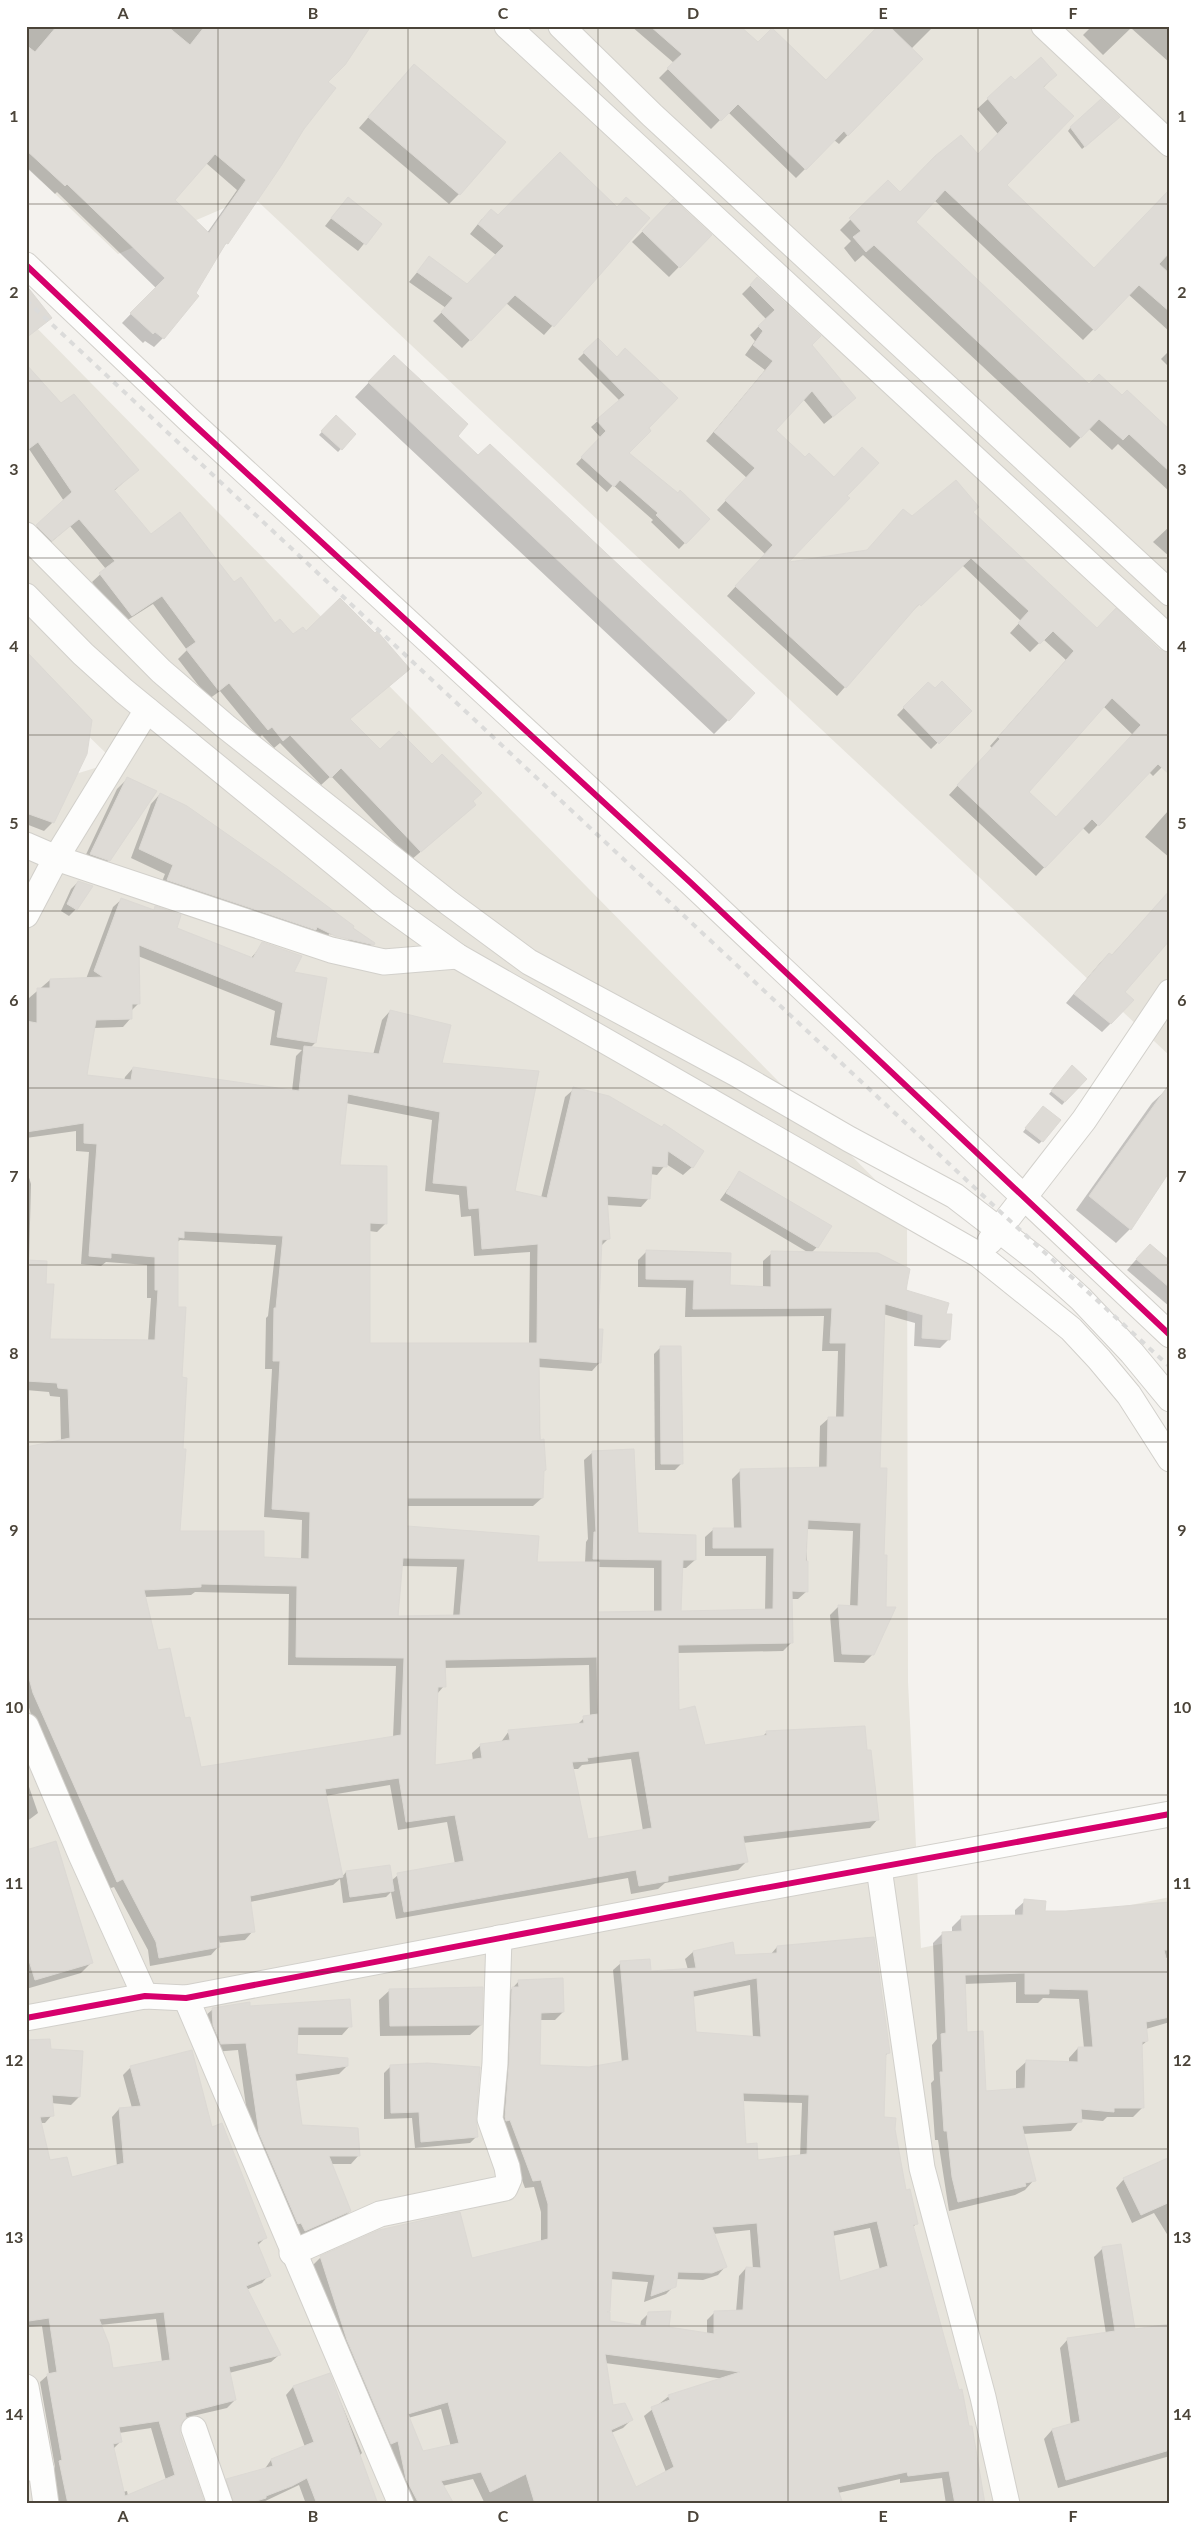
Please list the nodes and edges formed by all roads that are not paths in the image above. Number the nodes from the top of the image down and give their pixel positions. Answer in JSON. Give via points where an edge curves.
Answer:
{"nodes":[{"id":1,"x":507,"y":26,"type":"edge"},
{"id":2,"x":561,"y":26,"type":"edge"},
{"id":3,"x":1044,"y":26,"type":"edge"},
{"id":4,"x":1170,"y":144,"type":"edge"},
{"id":5,"x":26,"y":264,"type":"edge"},
{"id":6,"x":26,"y":535,"type":"edge"},
{"id":7,"x":1170,"y":593,"type":"edge"},
{"id":8,"x":26,"y":596,"type":"edge"},
{"id":9,"x":1170,"y":639,"type":"edge"},
{"id":10,"x":148,"y":710,"type":"junction"},
{"id":11,"x":26,"y":845,"type":"edge"},
{"id":12,"x":56,"y":858,"type":"junction"},
{"id":13,"x":26,"y":915,"type":"edge"},
{"id":14,"x":457,"y":956,"type":"junction"},
{"id":15,"x":1170,"y":992,"type":"edge"},
{"id":16,"x":1024,"y":1196,"type":"junction"},
{"id":17,"x":999,"y":1229,"type":"junction"},
{"id":18,"x":979,"y":1255,"type":"junction"},
{"id":19,"x":1170,"y":1335,"type":"edge"},
{"id":20,"x":1170,"y":1400,"type":"edge"},
{"id":21,"x":1170,"y":1459,"type":"edge"},
{"id":22,"x":29,"y":1740,"type":"edge"},
{"id":23,"x":1170,"y":1814,"type":"edge"},
{"id":24,"x":879,"y":1868,"type":"junction"},
{"id":25,"x":498,"y":1938,"type":"junction"},
{"id":26,"x":146,"y":1996,"type":"junction"},
{"id":27,"x":186,"y":1998,"type":"junction"},
{"id":28,"x":26,"y":2018,"type":"edge"},
{"id":29,"x":292,"y":2252,"type":"junction"},
{"id":30,"x":26,"y":2387,"type":"edge"},
{"id":31,"x":194,"y":2429,"type":"dead end"},
{"id":32,"x":33,"y":2468,"type":"edge"},
{"id":33,"x":46,"y":2504,"type":"edge"},
{"id":34,"x":220,"y":2504,"type":"edge"},
{"id":35,"x":401,"y":2504,"type":"edge"},
{"id":36,"x":1007,"y":2504,"type":"edge"}],
"edges":[{"from":1,"to":9,"type":"street"},
{"from":2,"to":7,"type":"street","via":[[659,121]]},
{"from":3,"to":4,"type":"street"},
{"from":5,"to":16,"type":"street"},
{"from":6,"to":17,"type":"street","via":[[161,670],[225,726],[529,962],[912,1171],[955,1196]]},
{"from":8,"to":10,"type":"street","via":[[83,654]]},
{"from":10,"to":12,"type":"street"},
{"from":10,"to":14,"type":"street","via":[[386,905]]},
{"from":11,"to":12,"type":"street"},
{"from":12,"to":13,"type":"street"},
{"from":12,"to":14,"type":"street","via":[[331,950],[384,962]]},
{"from":14,"to":18,"type":"street"},
{"from":15,"to":16,"type":"street","via":[[1084,1120]]},
{"from":16,"to":17,"type":"street"},
{"from":16,"to":19,"type":"street"},
{"from":17,"to":18,"type":"street"},
{"from":17,"to":20,"type":"street","via":[[1081,1299],[1132,1353]]},
{"from":18,"to":21,"type":"street","via":[[1071,1329],[1130,1395]]},
{"from":22,"to":26,"type":"street"},
{"from":23,"to":24,"type":"street"},
{"from":24,"to":25,"type":"street"},
{"from":24,"to":36,"type":"street","via":[[922,2168],[984,2396]]},
{"from":25,"to":27,"type":"street"},
{"from":25,"to":29,"type":"street","via":[[495,2063],[490,2119],[507,2166],[509,2179],[505,2188],[380,2214]]},
{"from":26,"to":27,"type":"street"},
{"from":26,"to":28,"type":"street"},
{"from":27,"to":29,"type":"street"},
{"from":29,"to":35,"type":"street"},
{"from":30,"to":32,"type":"street"},
{"from":31,"to":34,"type":"street"},
{"from":32,"to":33,"type":"street"}]}
